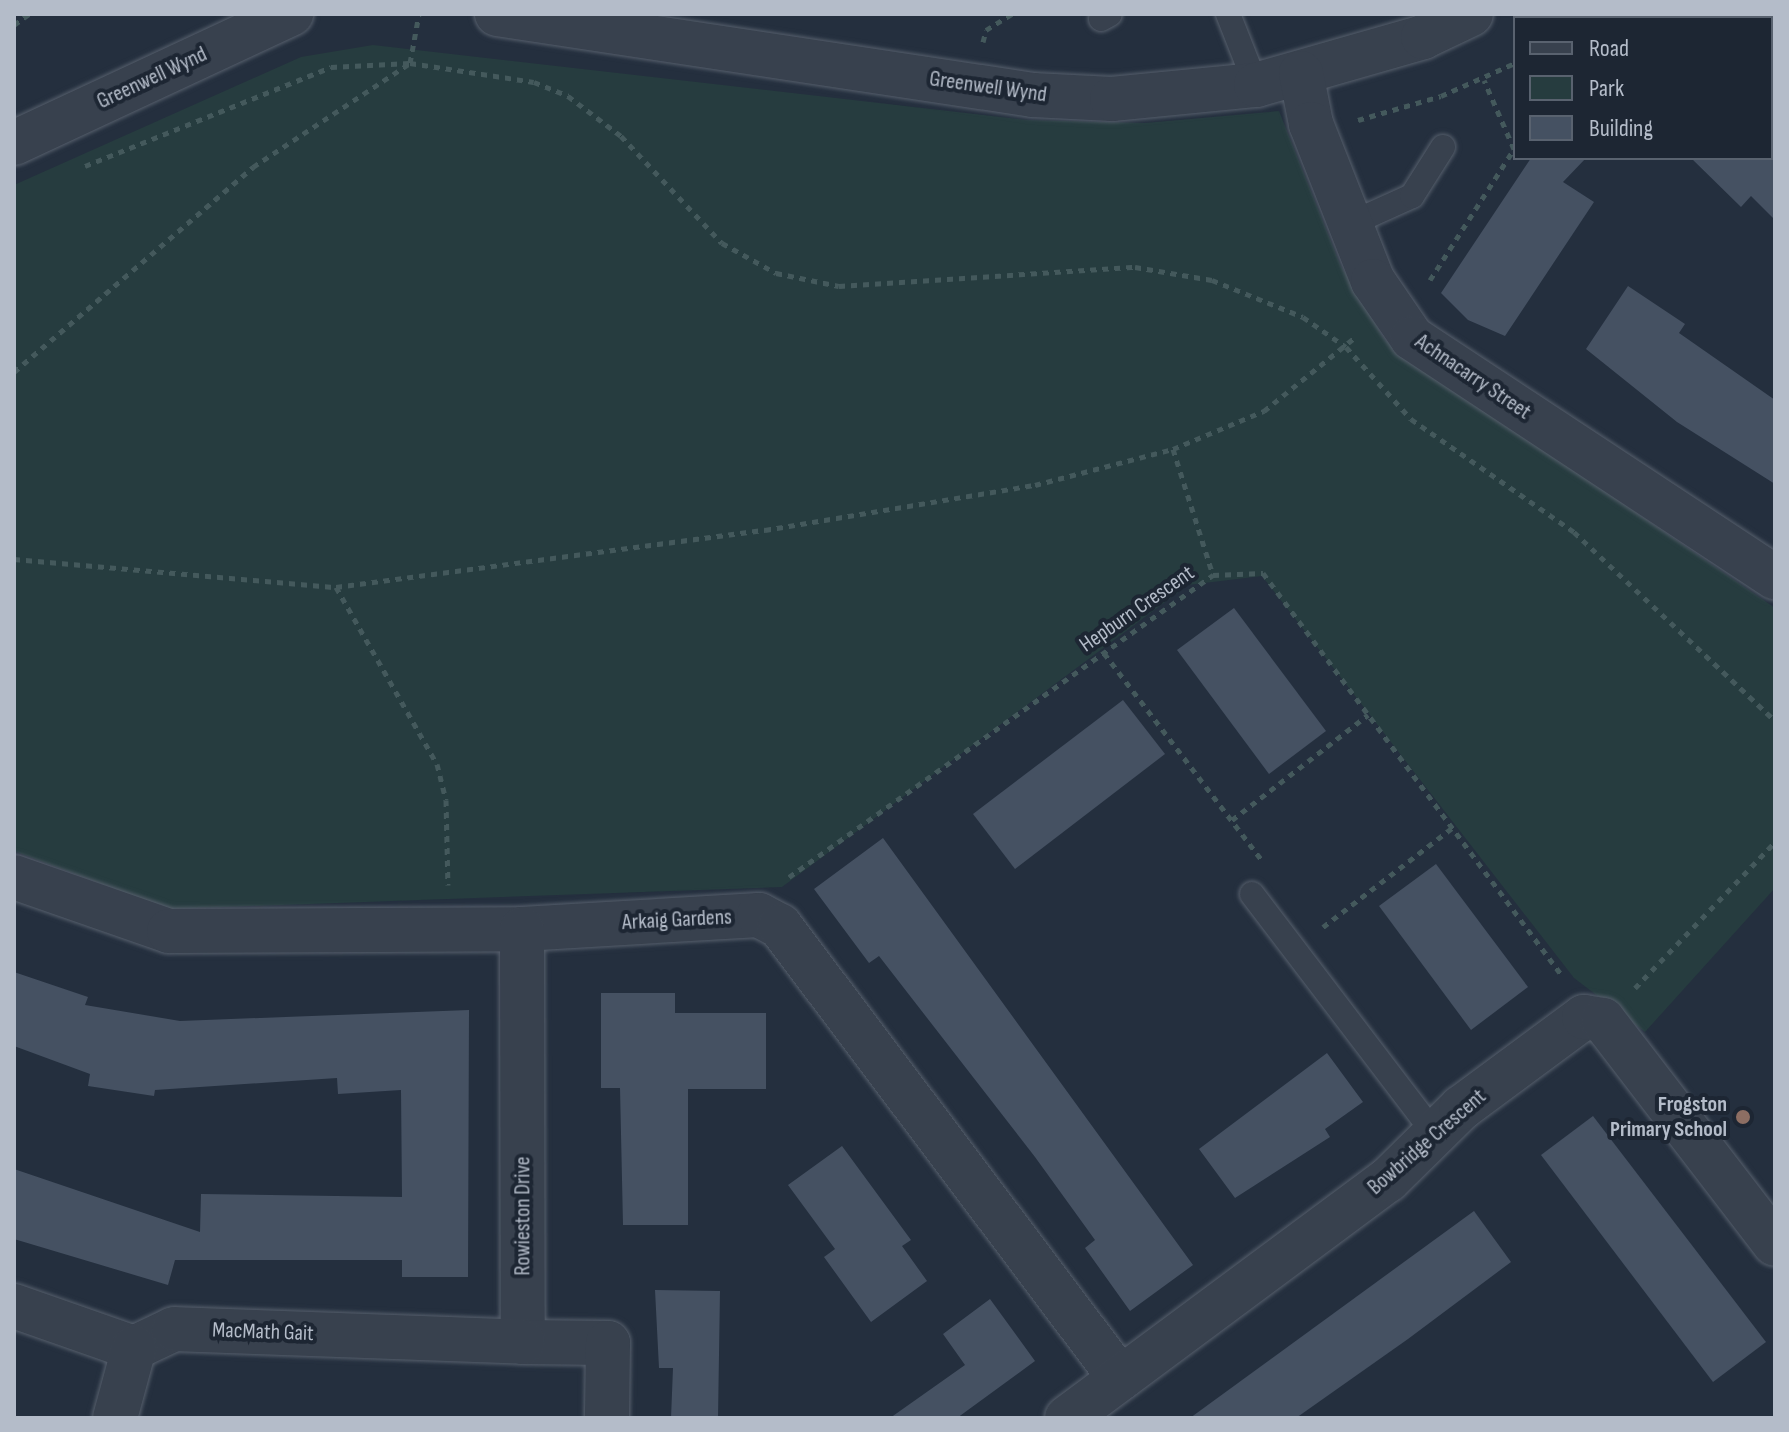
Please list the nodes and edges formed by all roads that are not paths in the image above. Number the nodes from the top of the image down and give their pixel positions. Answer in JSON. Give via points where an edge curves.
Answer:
{"nodes":[{"id":1,"x":291,"y":14,"type":"edge"},
{"id":2,"x":499,"y":14,"type":"edge"},
{"id":3,"x":1228,"y":14,"type":"edge"},
{"id":4,"x":1471,"y":14,"type":"edge"},
{"id":5,"x":1301,"y":73,"type":"junction"},
{"id":6,"x":1256,"y":85,"type":"junction"},
{"id":7,"x":14,"y":143,"type":"edge"},
{"id":8,"x":1443,"y":147,"type":"dead end"},
{"id":9,"x":1350,"y":224,"type":"junction"},
{"id":10,"x":1775,"y":577,"type":"edge"},
{"id":11,"x":14,"y":877,"type":"edge"},
{"id":12,"x":1252,"y":894,"type":"dead end"},
{"id":13,"x":522,"y":929,"type":"junction"},
{"id":14,"x":1435,"y":1134,"type":"junction"},
{"id":15,"x":1775,"y":1244,"type":"edge"},
{"id":16,"x":14,"y":1306,"type":"edge"},
{"id":17,"x":523,"y":1342,"type":"junction"},
{"id":18,"x":134,"y":1348,"type":"junction"},
{"id":19,"x":1120,"y":1378,"type":"junction"},
{"id":20,"x":115,"y":1418,"type":"edge"},
{"id":21,"x":607,"y":1418,"type":"edge"},
{"id":22,"x":1067,"y":1418,"type":"edge"}],
"edges":[{"from":1,"to":7,"type":"street","name":"Greenwell Wynd"},
{"from":2,"to":6,"type":"street","name":"Greenwell Wynd","via":[[1033,95],[1112,99]]},
{"from":3,"to":6,"type":"lane"},
{"from":4,"to":5,"type":"street","name":"Greenwell Wynd"},
{"from":5,"to":6,"type":"street","name":"Greenwell Wynd"},
{"from":5,"to":9,"type":"street","name":"Achnacarry Street","via":[[1315,133]]},
{"from":8,"to":9,"type":"lane","via":[[1412,196]]},
{"from":9,"to":10,"type":"street","name":"Achnacarry Street","via":[[1391,309],[1412,338]]},
{"from":11,"to":13,"type":"street","name":"Arkaig Gardens","via":[[169,931]]},
{"from":12,"to":14,"type":"lane"},
{"from":13,"to":17,"type":"street","name":"Rowieston Drive"},
{"from":13,"to":19,"type":"street","name":"Arkaig Gardens","via":[[759,915],[780,926]]},
{"from":14,"to":15,"type":"street","name":"Bowbridge Crescent","via":[[1594,1019]]},
{"from":14,"to":19,"type":"street","name":"Bowbridge Crescent","via":[[1388,1180]]},
{"from":16,"to":18,"type":"street"},
{"from":17,"to":18,"type":"street","name":"MacMath Gait","via":[[174,1329]]},
{"from":17,"to":21,"type":"street","via":[[608,1343]]},
{"from":18,"to":20,"type":"street"},
{"from":19,"to":22,"type":"street","name":"Bowbridge Crescent"}]}
